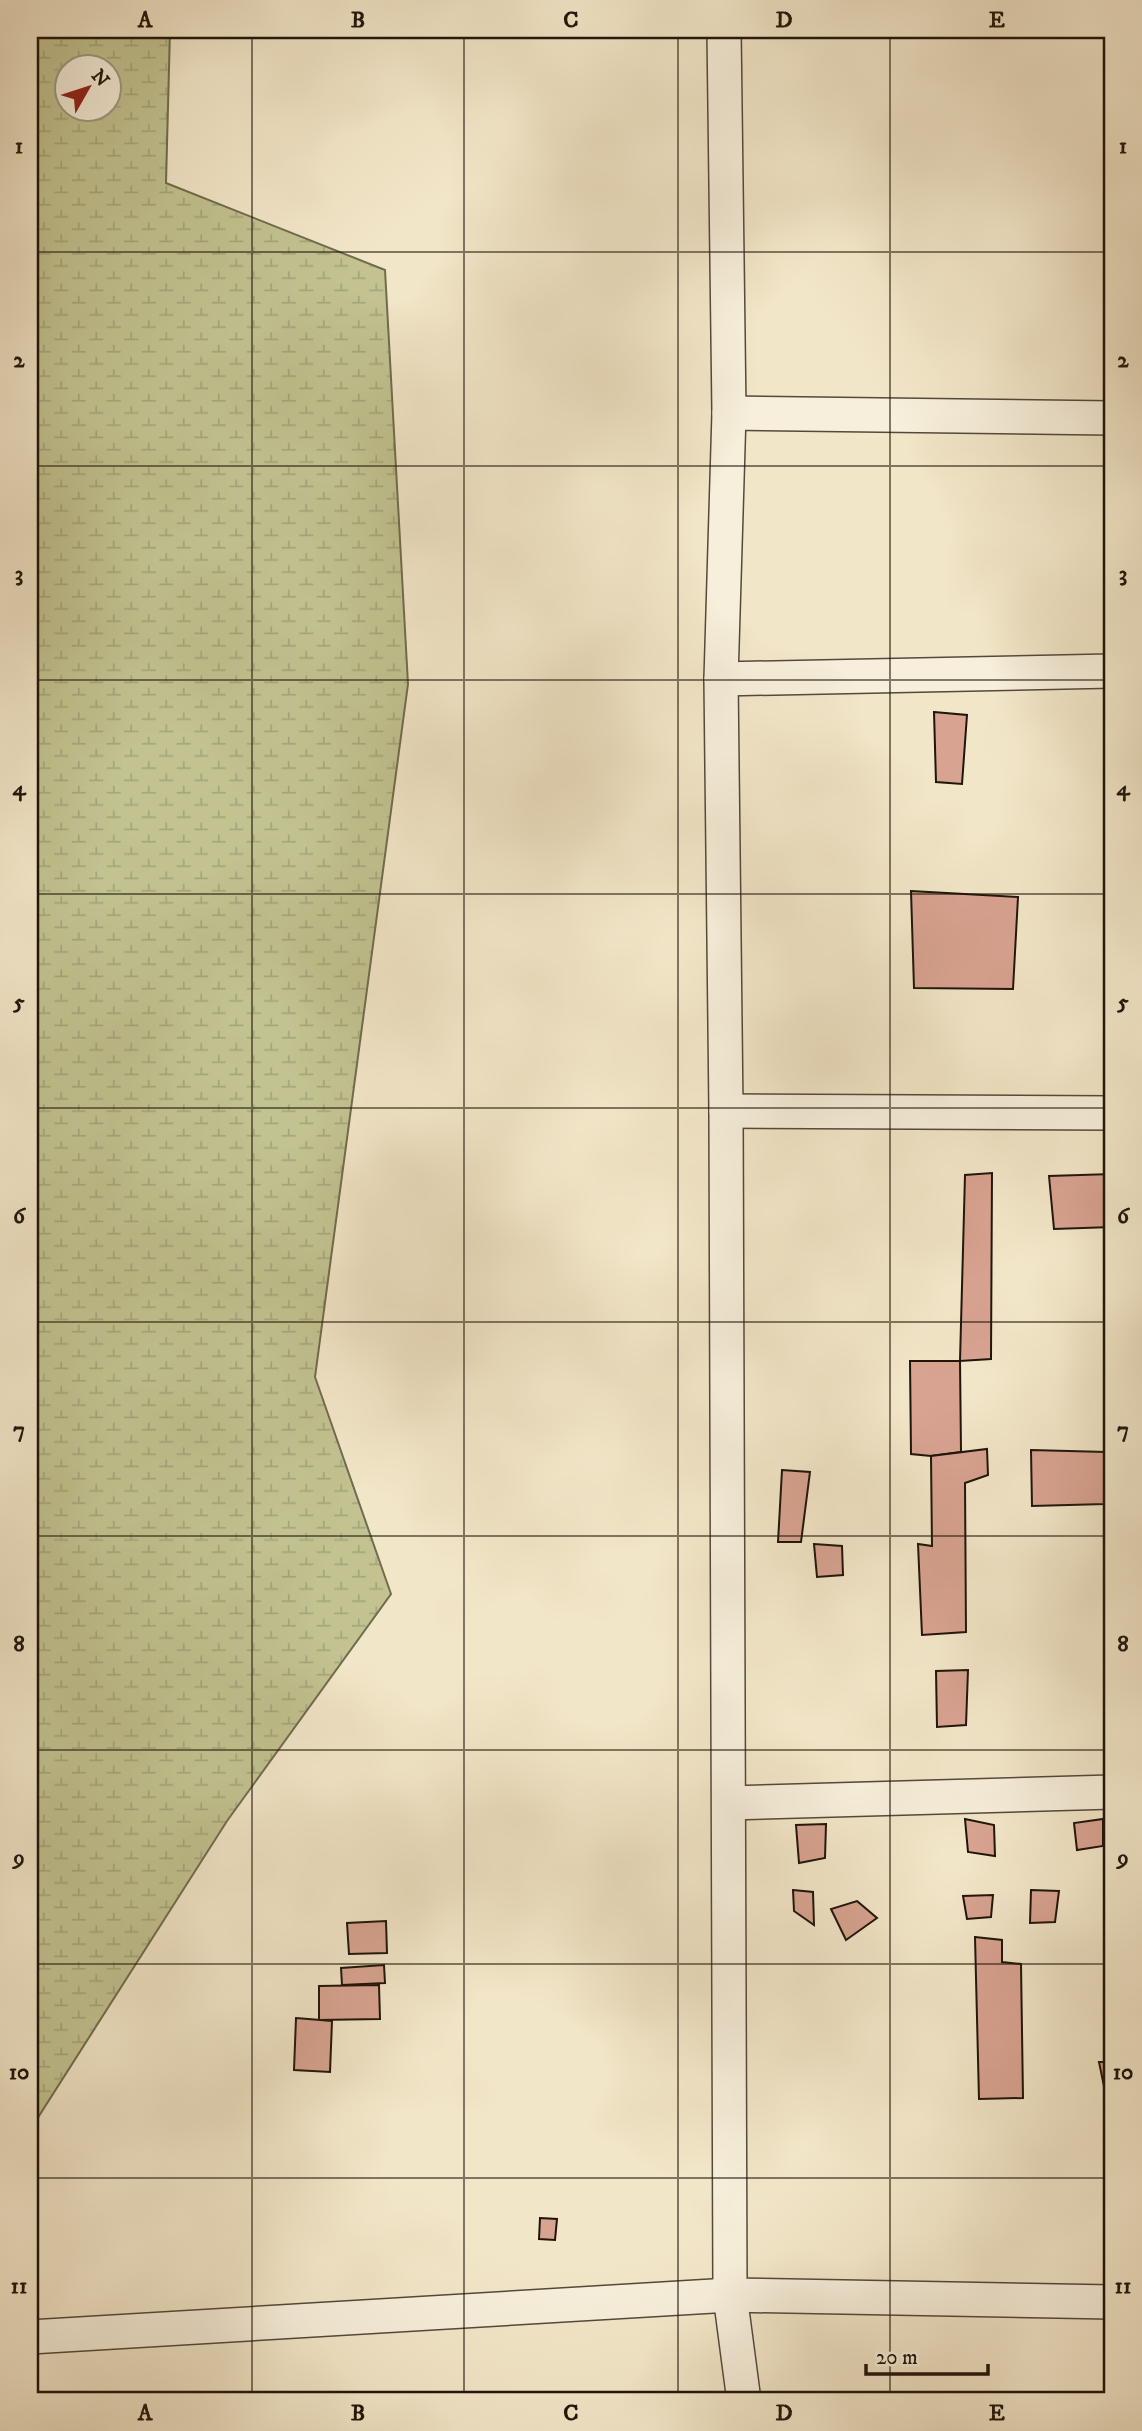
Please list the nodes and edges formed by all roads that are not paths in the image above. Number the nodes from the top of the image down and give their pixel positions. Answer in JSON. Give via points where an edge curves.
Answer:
{"nodes":[{"id":1,"x":724,"y":30,"type":"edge"},
{"id":2,"x":729,"y":413,"type":"junction"},
{"id":3,"x":1112,"y":418,"type":"edge"},
{"id":4,"x":1112,"y":670,"type":"edge"},
{"id":5,"x":721,"y":679,"type":"junction"},
{"id":6,"x":726,"y":1111,"type":"junction"},
{"id":7,"x":1112,"y":1113,"type":"edge"},
{"id":8,"x":1112,"y":1793,"type":"edge"},
{"id":9,"x":729,"y":1803,"type":"junction"},
{"id":10,"x":730,"y":2295,"type":"junction"},
{"id":11,"x":1112,"y":2302,"type":"edge"},
{"id":12,"x":30,"y":2337,"type":"edge"},
{"id":13,"x":744,"y":2401,"type":"edge"}],
"edges":[{"from":1,"to":2,"type":"street"},
{"from":2,"to":3,"type":"street"},
{"from":2,"to":5,"type":"street"},
{"from":4,"to":5,"type":"street"},
{"from":5,"to":6,"type":"street"},
{"from":6,"to":7,"type":"street"},
{"from":6,"to":9,"type":"street"},
{"from":8,"to":9,"type":"street"},
{"from":9,"to":10,"type":"street"},
{"from":10,"to":11,"type":"street"},
{"from":10,"to":12,"type":"street"},
{"from":10,"to":13,"type":"street"}]}
